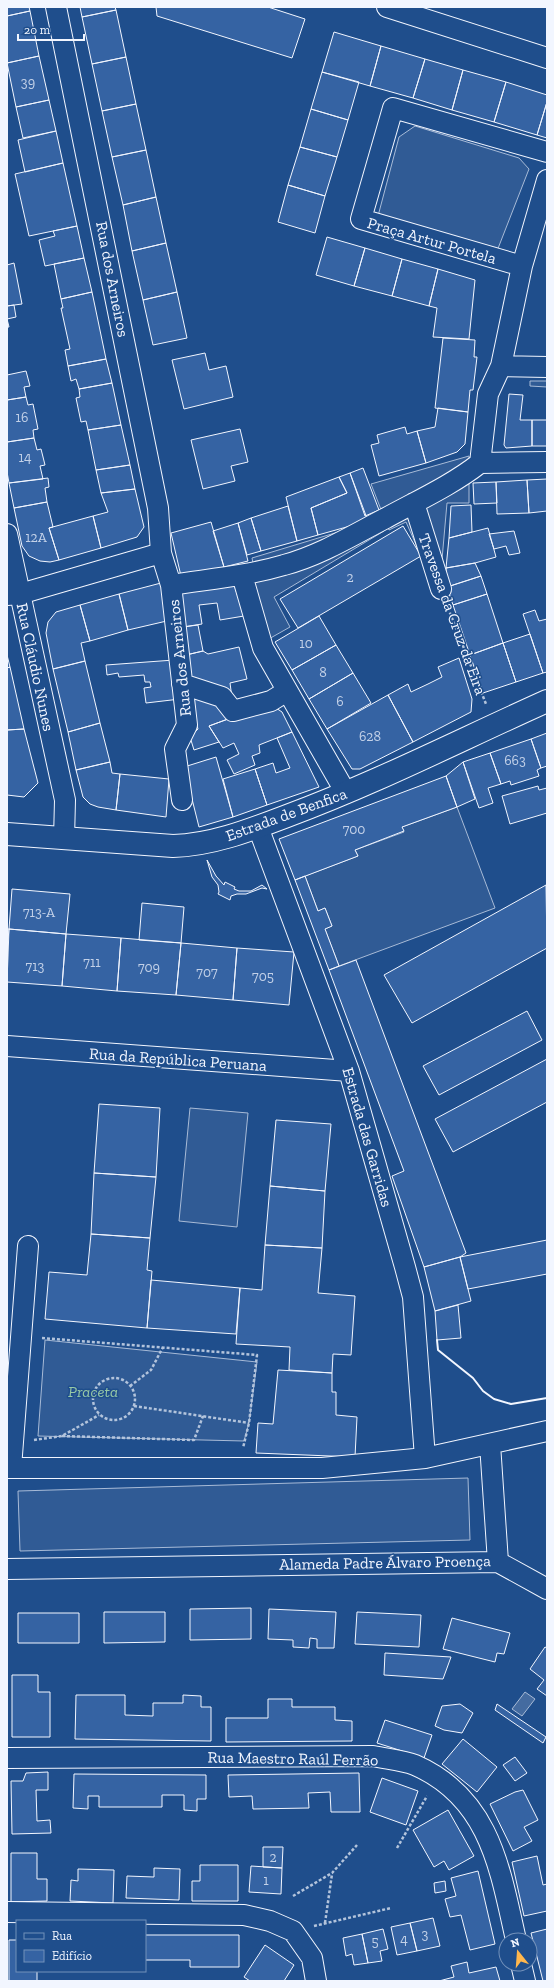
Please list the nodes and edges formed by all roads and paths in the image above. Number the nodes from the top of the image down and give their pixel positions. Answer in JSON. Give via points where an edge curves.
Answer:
{"nodes":[{"id":1,"x":56,"y":7,"type":"edge"},
{"id":2,"x":387,"y":7,"type":"edge"},
{"id":3,"x":547,"y":58,"type":"edge"},
{"id":4,"x":547,"y":152,"type":"edge"},
{"id":5,"x":547,"y":180,"type":"edge"},
{"id":6,"x":522,"y":266,"type":"junction"},
{"id":7,"x":501,"y":366,"type":"junction"},
{"id":8,"x":547,"y":367,"type":"edge"},
{"id":9,"x":547,"y":462,"type":"edge"},
{"id":10,"x":480,"y":463,"type":"junction"},
{"id":11,"x":414,"y":503,"type":"junction"},
{"id":12,"x":7,"y":534,"type":"edge"},
{"id":13,"x":161,"y":553,"type":"junction"},
{"id":14,"x":242,"y":575,"type":"junction"},
{"id":15,"x":171,"y":585,"type":"junction"},
{"id":16,"x":441,"y":589,"type":"joint"},
{"id":17,"x":14,"y":595,"type":"edge"},
{"id":18,"x":182,"y":684,"type":"junction"},
{"id":19,"x":287,"y":691,"type":"junction"},
{"id":20,"x":547,"y":702,"type":"edge"},
{"id":21,"x":494,"y":725,"type":"junction"},
{"id":22,"x":346,"y":793,"type":"junction"},
{"id":23,"x":182,"y":800,"type":"dead end"},
{"id":24,"x":258,"y":827,"type":"junction"},
{"id":25,"x":7,"y":834,"type":"edge"},
{"id":26,"x":64,"y":839,"type":"junction"},
{"id":27,"x":7,"y":1046,"type":"edge"},
{"id":28,"x":349,"y":1071,"type":"junction"},
{"id":29,"x":28,"y":1246,"type":"dead end"},
{"id":30,"x":21,"y":1336,"type":"junction"},
{"id":31,"x":163,"y":1347,"type":"junction"},
{"id":32,"x":130,"y":1386,"type":"junction"},
{"id":33,"x":134,"y":1406,"type":"junction"},
{"id":34,"x":99,"y":1415,"type":"junction"},
{"id":35,"x":203,"y":1416,"type":"junction"},
{"id":36,"x":250,"y":1422,"type":"junction"},
{"id":37,"x":547,"y":1431,"type":"edge"},
{"id":38,"x":62,"y":1436,"type":"junction"},
{"id":39,"x":13,"y":1442,"type":"junction"},
{"id":40,"x":490,"y":1444,"type":"junction"},
{"id":41,"x":426,"y":1458,"type":"junction"},
{"id":42,"x":9,"y":1468,"type":"edge"},
{"id":43,"x":239,"y":1468,"type":"junction"},
{"id":44,"x":498,"y":1562,"type":"junction"},
{"id":45,"x":7,"y":1569,"type":"edge"},
{"id":46,"x":547,"y":1589,"type":"edge"},
{"id":47,"x":7,"y":1758,"type":"edge"},
{"id":48,"x":438,"y":1777,"type":"junction"},
{"id":49,"x":357,"y":1845,"type":"dead end"},
{"id":50,"x":397,"y":1848,"type":"dead end"},
{"id":51,"x":332,"y":1873,"type":"junction"},
{"id":52,"x":293,"y":1896,"type":"dead end"},
{"id":53,"x":391,"y":1908,"type":"dead end"},
{"id":54,"x":7,"y":1912,"type":"edge"},
{"id":55,"x":325,"y":1924,"type":"junction"},
{"id":56,"x":293,"y":1931,"type":"junction"},
{"id":57,"x":514,"y":1932,"type":"edge"},
{"id":58,"x":316,"y":1981,"type":"edge"}],
"edges":[{"from":1,"to":13,"type":"street","name":"Rua dos Arneiros","via":[[158,508]]},
{"from":2,"to":3,"type":"street"},
{"from":4,"to":6,"type":"street","name":"Praça Artur Portela","via":[[393,108],[361,219]]},
{"from":5,"to":6,"type":"street"},
{"from":6,"to":7,"type":"street"},
{"from":7,"to":8,"type":"street"},
{"from":7,"to":10,"type":"street","via":[[488,394]]},
{"from":9,"to":10,"type":"street"},
{"from":10,"to":11,"type":"street"},
{"from":11,"to":14,"type":"street","via":[[322,552],[285,565]]},
{"from":11,"to":16,"type":"street","name":"Travessa da Cruz da Eira"},
{"from":12,"to":17,"type":"street","name":"Rua Cláudio Nunes"},
{"from":13,"to":15,"type":"street","name":"Rua dos Arneiros"},
{"from":13,"to":17,"type":"street"},
{"from":14,"to":15,"type":"street"},
{"from":14,"to":19,"type":"street","via":[[263,648]]},
{"from":15,"to":18,"type":"street","name":"Rua dos Arneiros"},
{"from":16,"to":21,"type":"path","name":"Travessa da Cruz da Eira"},
{"from":17,"to":26,"type":"street","name":"Rua Cláudio Nunes","via":[[65,800]]},
{"from":18,"to":19,"type":"street","via":[[222,697],[233,711],[271,701]]},
{"from":18,"to":23,"type":"street","name":"Rua dos Arneiros","via":[[187,725],[175,749]]},
{"from":19,"to":22,"type":"street"},
{"from":20,"to":21,"type":"street","name":"Estrada de Benfica"},
{"from":21,"to":22,"type":"street","name":"Estrada de Benfica"},
{"from":22,"to":24,"type":"street","name":"Estrada de Benfica"},
{"from":24,"to":26,"type":"street","name":"Estrada de Benfica","via":[[184,846]]},
{"from":24,"to":28,"type":"street","name":"Estrada das Garridas"},
{"from":25,"to":26,"type":"street","name":"Estrada de Benfica"},
{"from":27,"to":28,"type":"street","name":"Rua da República Peruana"},
{"from":28,"to":41,"type":"street","name":"Estrada das Garridas","via":[[413,1297]]},
{"from":29,"to":30,"type":"street"},
{"from":30,"to":31,"type":"path"},
{"from":30,"to":39,"type":"street"},
{"from":31,"to":32,"type":"path","via":[[151,1370]]},
{"from":31,"to":36,"type":"path","via":[[257,1355]]},
{"from":32,"to":33,"type":"path","via":[[135,1399]]},
{"from":32,"to":34,"type":"path","via":[[119,1378],[105,1380],[99,1384],[93,1396],[95,1409]]},
{"from":33,"to":34,"type":"path","via":[[131,1412],[119,1420],[105,1419]]},
{"from":33,"to":35,"type":"path"},
{"from":34,"to":38,"type":"path"},
{"from":35,"to":36,"type":"path"},
{"from":35,"to":38,"type":"path","via":[[194,1440]]},
{"from":36,"to":43,"type":"path"},
{"from":37,"to":40,"type":"street"},
{"from":38,"to":39,"type":"path"},
{"from":39,"to":42,"type":"street"},
{"from":40,"to":41,"type":"street"},
{"from":40,"to":44,"type":"street","name":"Alameda Padre Álvaro Proença"},
{"from":41,"to":43,"type":"street","via":[[322,1468]]},
{"from":42,"to":43,"type":"street"},
{"from":44,"to":45,"type":"street","name":"Alameda Padre Álvaro Proença"},
{"from":44,"to":46,"type":"street"},
{"from":47,"to":48,"type":"street","name":"Rua Maestro Raúl Ferrão","via":[[373,1756],[414,1765]]},
{"from":48,"to":50,"type":"path"},
{"from":48,"to":57,"type":"street","name":"Rua Maestro Raúl Ferrão","via":[[468,1803],[491,1843]]},
{"from":49,"to":51,"type":"path"},
{"from":51,"to":52,"type":"path"},
{"from":51,"to":55,"type":"path"},
{"from":53,"to":55,"type":"path"},
{"from":54,"to":56,"type":"street","via":[[244,1916],[270,1921]]},
{"from":55,"to":56,"type":"path"},
{"from":56,"to":58,"type":"street","via":[[312,1958]]}]}
